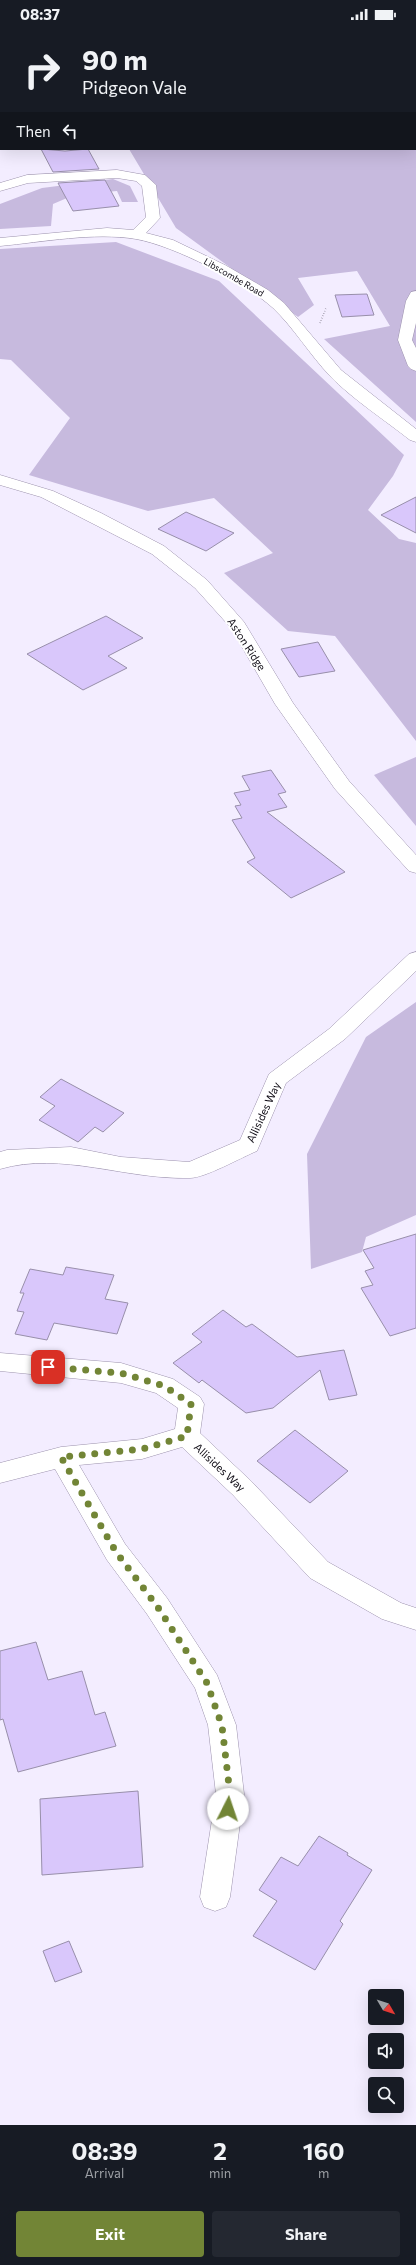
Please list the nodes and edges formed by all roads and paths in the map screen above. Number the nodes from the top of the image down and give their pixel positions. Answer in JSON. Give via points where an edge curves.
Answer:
{"nodes":[{"id":1,"x":0,"y":187,"type":"edge"},
{"id":2,"x":136,"y":235,"type":"junction"},
{"id":3,"x":0,"y":242,"type":"edge"},
{"id":4,"x":416,"y":295,"type":"edge"},
{"id":5,"x":416,"y":366,"type":"edge"},
{"id":6,"x":416,"y":437,"type":"edge"},
{"id":7,"x":0,"y":480,"type":"edge"},
{"id":8,"x":416,"y":867,"type":"edge"},
{"id":9,"x":416,"y":959,"type":"edge"},
{"id":10,"x":0,"y":1161,"type":"edge"},
{"id":11,"x":0,"y":1362,"type":"edge"},
{"id":12,"x":187,"y":1436,"type":"junction"},
{"id":13,"x":61,"y":1457,"type":"junction"},
{"id":14,"x":0,"y":1473,"type":"edge"},
{"id":15,"x":416,"y":1619,"type":"edge"},
{"id":16,"x":215,"y":1897,"type":"dead end"}],
"edges":[{"from":1,"to":2,"type":"street","via":[[27,179],[117,174],[140,178],[149,184],[153,218]]},
{"from":2,"to":3,"type":"street","name":"Libscombe Road","via":[[107,232]]},
{"from":2,"to":6,"type":"street","name":"Libscombe Road","via":[[168,243],[220,268],[263,293],[279,306],[336,373]]},
{"from":4,"to":5,"type":"street","via":[[405,340]]},
{"from":7,"to":8,"type":"street","name":"Aston Ridge","via":[[47,494],[95,517],[158,550],[201,584],[238,626],[284,704],[342,785]]},
{"from":9,"to":10,"type":"street","name":"Allisides Way","via":[[337,1034],[277,1079],[249,1144],[191,1170],[121,1165],[71,1155],[7,1158]]},
{"from":11,"to":12,"type":"street","name":"Allisides Way","via":[[121,1373],[164,1386],[191,1404]]},
{"from":12,"to":13,"type":"street","via":[[142,1449]]},
{"from":12,"to":15,"type":"street","name":"Allisides Way","via":[[242,1488],[319,1570],[392,1611]]},
{"from":13,"to":14,"type":"street"},
{"from":13,"to":16,"type":"street","via":[[116,1552],[157,1606],[207,1683],[222,1726],[230,1794]]}]}
